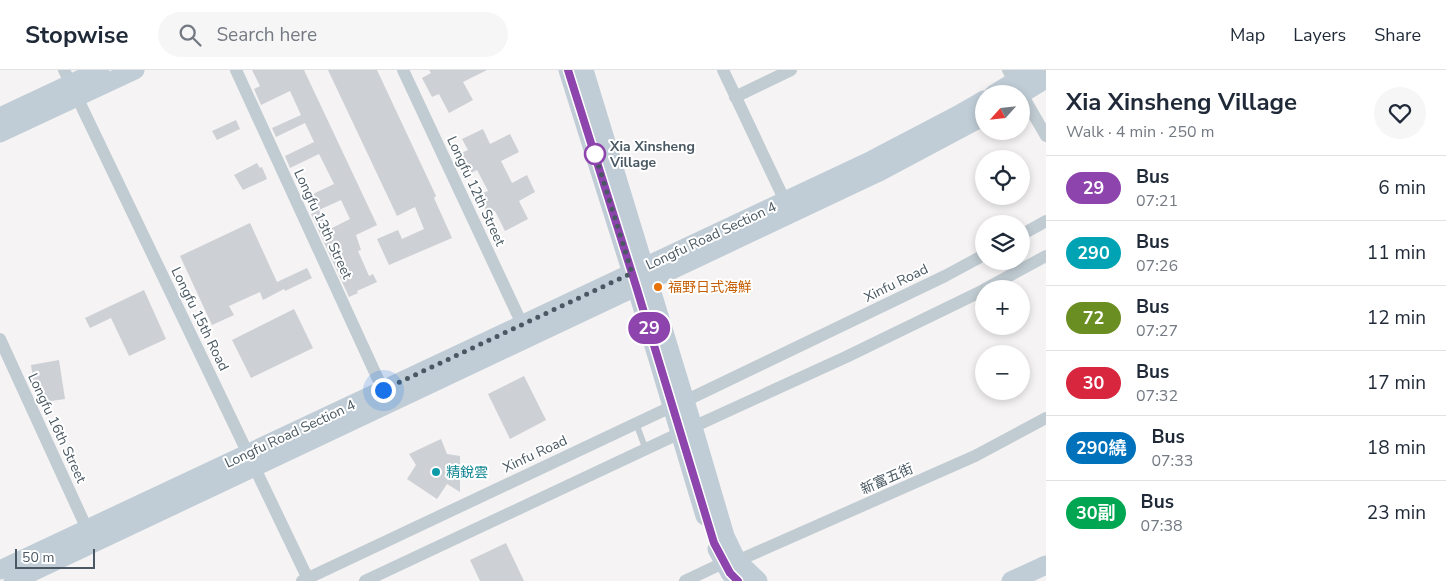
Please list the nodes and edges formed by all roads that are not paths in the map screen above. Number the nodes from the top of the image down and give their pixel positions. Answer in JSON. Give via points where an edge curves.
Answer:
{"nodes":[{"id":1,"x":100,"y":70,"type":"edge"},
{"id":2,"x":135,"y":70,"type":"edge"},
{"id":3,"x":236,"y":70,"type":"edge"},
{"id":4,"x":403,"y":70,"type":"edge"},
{"id":5,"x":568,"y":70,"type":"edge"},
{"id":6,"x":584,"y":70,"type":"edge"},
{"id":7,"x":723,"y":70,"type":"edge"},
{"id":8,"x":791,"y":70,"type":"edge"},
{"id":9,"x":1032,"y":70,"type":"edge"},
{"id":10,"x":1042,"y":70,"type":"edge"},
{"id":11,"x":1046,"y":78,"type":"edge"},
{"id":12,"x":71,"y":84,"type":"edge"},
{"id":13,"x":1016,"y":85,"type":"edge"},
{"id":14,"x":735,"y":96,"type":"junction"},
{"id":15,"x":975,"y":105,"type":"edge"},
{"id":16,"x":1030,"y":109,"type":"edge"},
{"id":17,"x":0,"y":118,"type":"edge"},
{"id":18,"x":975,"y":121,"type":"edge"},
{"id":19,"x":0,"y":133,"type":"edge"},
{"id":20,"x":1046,"y":136,"type":"edge"},
{"id":21,"x":785,"y":201,"type":"junction"},
{"id":22,"x":1046,"y":221,"type":"edge"},
{"id":23,"x":1030,"y":230,"type":"edge"},
{"id":24,"x":1046,"y":256,"type":"edge"},
{"id":25,"x":975,"y":260,"type":"edge"},
{"id":26,"x":640,"y":277,"type":"junction"},
{"id":27,"x":1002,"y":280,"type":"edge"},
{"id":28,"x":975,"y":294,"type":"edge"},
{"id":29,"x":522,"y":324,"type":"junction"},
{"id":30,"x":0,"y":339,"type":"edge"},
{"id":31,"x":383,"y":390,"type":"junction"},
{"id":32,"x":679,"y":403,"type":"junction"},
{"id":33,"x":1046,"y":418,"type":"edge"},
{"id":34,"x":636,"y":423,"type":"junction"},
{"id":35,"x":687,"y":430,"type":"junction"},
{"id":36,"x":646,"y":450,"type":"junction"},
{"id":37,"x":250,"y":461,"type":"junction"},
{"id":38,"x":87,"y":529,"type":"junction"},
{"id":39,"x":730,"y":562,"type":"junction"},
{"id":40,"x":1046,"y":565,"type":"edge"},
{"id":41,"x":0,"y":570,"type":"edge"},
{"id":42,"x":306,"y":580,"type":"edge"},
{"id":43,"x":13,"y":581,"type":"edge"},
{"id":44,"x":365,"y":581,"type":"edge"},
{"id":45,"x":685,"y":581,"type":"edge"},
{"id":46,"x":738,"y":581,"type":"edge"},
{"id":47,"x":758,"y":581,"type":"edge"},
{"id":48,"x":1011,"y":581,"type":"edge"}],
"edges":[{"from":1,"to":12,"type":"street"},
{"from":2,"to":12,"type":"street"},
{"from":3,"to":31,"type":"street","name":"Longfu 13th Street"},
{"from":4,"to":29,"type":"street","name":"Longfu 12th Street"},
{"from":5,"to":26,"type":"street"},
{"from":6,"to":26,"type":"street"},
{"from":7,"to":14,"type":"street"},
{"from":8,"to":14,"type":"street"},
{"from":9,"to":13,"type":"street"},
{"from":10,"to":11,"type":"street"},
{"from":11,"to":13,"type":"street"},
{"from":12,"to":17,"type":"street"},
{"from":12,"to":19,"type":"street"},
{"from":12,"to":37,"type":"street","name":"Longfu 15th Road"},
{"from":14,"to":21,"type":"street"},
{"from":15,"to":21,"type":"street","name":"Longfu Road Section 4","via":[[872,160]]},
{"from":16,"to":20,"type":"street"},
{"from":18,"to":26,"type":"street","name":"Longfu Road Section 4","via":[[877,173]]},
{"from":21,"to":26,"type":"street","name":"Longfu Road Section 4"},
{"from":22,"to":23,"type":"street"},
{"from":24,"to":27,"type":"street"},
{"from":25,"to":32,"type":"street","name":"Xinfu Road"},
{"from":26,"to":29,"type":"street","name":"Longfu Road Section 4"},
{"from":26,"to":32,"type":"street"},
{"from":26,"to":37,"type":"street","name":"Longfu Road Section 4"},
{"from":28,"to":35,"type":"street"},
{"from":29,"to":31,"type":"street","name":"Longfu Road Section 4"},
{"from":30,"to":38,"type":"street","name":"Longfu 16th Street"},
{"from":31,"to":37,"type":"street","name":"Longfu Road Section 4"},
{"from":32,"to":34,"type":"street","name":"Xinfu Road"},
{"from":32,"to":35,"type":"street"},
{"from":33,"to":39,"type":"street","name":"新富五街","via":[[976,456]]},
{"from":34,"to":36,"type":"lane"},
{"from":34,"to":42,"type":"street","name":"Xinfu Road"},
{"from":35,"to":36,"type":"street"},
{"from":35,"to":39,"type":"street","via":[[714,543]]},
{"from":36,"to":44,"type":"street"},
{"from":37,"to":38,"type":"street","name":"Longfu Road Section 4"},
{"from":37,"to":42,"type":"street","name":"Longfu 15th Road"},
{"from":37,"to":43,"type":"street","name":"Longfu Road Section 4"},
{"from":38,"to":41,"type":"street","name":"Longfu Road Section 4"},
{"from":39,"to":45,"type":"street","name":"新富五街"},
{"from":39,"to":46,"type":"street","via":[[730,573]]},
{"from":39,"to":47,"type":"street"},
{"from":40,"to":48,"type":"street"}]}
